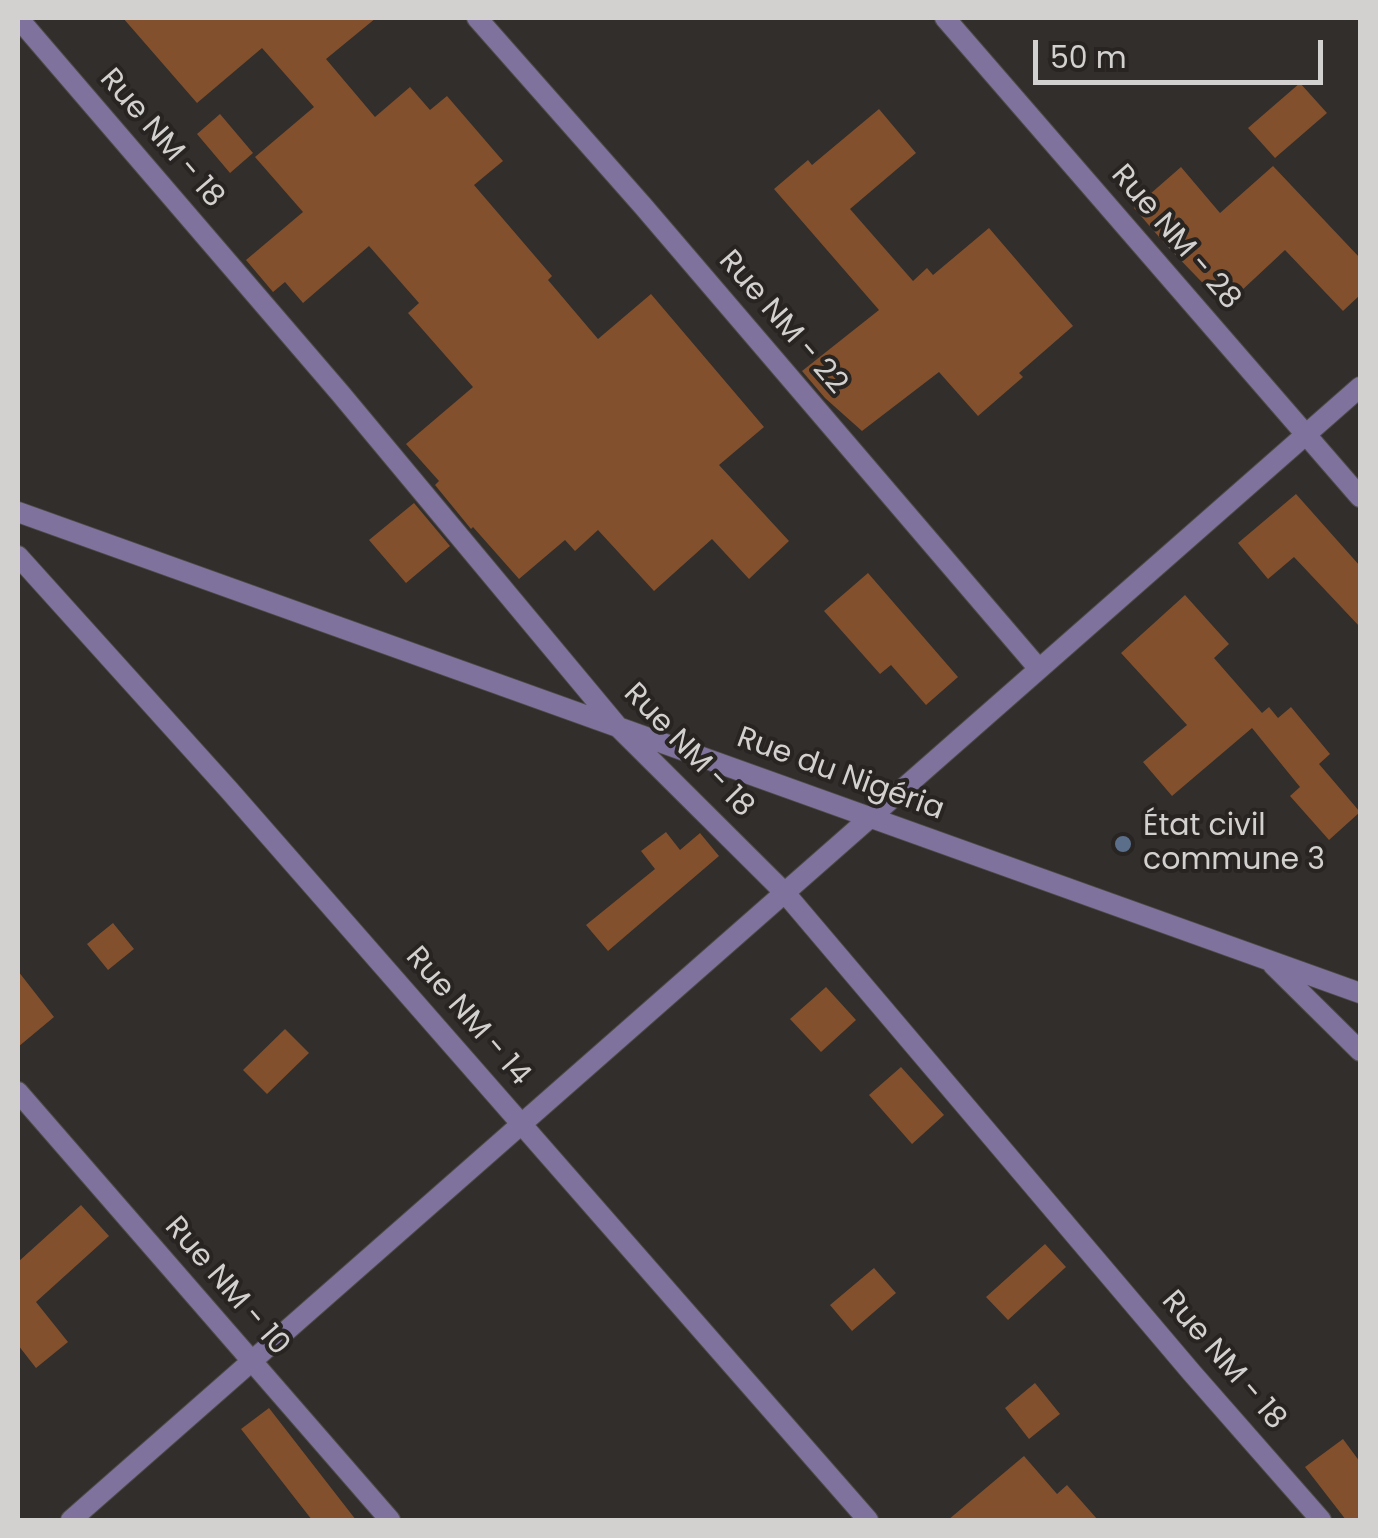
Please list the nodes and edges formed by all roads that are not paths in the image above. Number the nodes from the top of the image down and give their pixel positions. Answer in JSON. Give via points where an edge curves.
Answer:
{"nodes":[{"id":1,"x":476,"y":18,"type":"edge"},
{"id":2,"x":945,"y":18,"type":"edge"},
{"id":3,"x":22,"y":22,"type":"edge"},
{"id":4,"x":1360,"y":387,"type":"edge"},
{"id":5,"x":1306,"y":435,"type":"junction"},
{"id":6,"x":1360,"y":497,"type":"edge"},
{"id":7,"x":18,"y":512,"type":"edge"},
{"id":8,"x":18,"y":556,"type":"edge"},
{"id":9,"x":1039,"y":669,"type":"junction"},
{"id":10,"x":619,"y":728,"type":"junction"},
{"id":11,"x":872,"y":818,"type":"junction"},
{"id":12,"x":785,"y":893,"type":"junction"},
{"id":13,"x":1268,"y":960,"type":"junction"},
{"id":14,"x":1360,"y":993,"type":"edge"},
{"id":15,"x":1360,"y":1051,"type":"edge"},
{"id":16,"x":18,"y":1092,"type":"edge"},
{"id":17,"x":521,"y":1125,"type":"junction"},
{"id":18,"x":250,"y":1362,"type":"junction"},
{"id":19,"x":71,"y":1520,"type":"edge"},
{"id":20,"x":390,"y":1520,"type":"edge"},
{"id":21,"x":868,"y":1520,"type":"edge"},
{"id":22,"x":1321,"y":1520,"type":"edge"}],
"edges":[{"from":1,"to":9,"type":"street","name":"Rue NM - 22"},
{"from":2,"to":5,"type":"street","name":"Rue NM - 28"},
{"from":3,"to":10,"type":"street","name":"Rue NM - 18"},
{"from":4,"to":5,"type":"street"},
{"from":5,"to":6,"type":"street","name":"Rue NM - 28"},
{"from":5,"to":9,"type":"street"},
{"from":7,"to":10,"type":"street","name":"Rue du Nigéria"},
{"from":8,"to":17,"type":"street","name":"Rue NM - 14"},
{"from":9,"to":11,"type":"street"},
{"from":10,"to":11,"type":"street","name":"Rue du Nigéria"},
{"from":10,"to":12,"type":"street","name":"Rue NM - 18"},
{"from":11,"to":12,"type":"street"},
{"from":11,"to":13,"type":"street","name":"Rue du Nigéria"},
{"from":12,"to":17,"type":"street"},
{"from":12,"to":22,"type":"street","name":"Rue NM - 18"},
{"from":13,"to":14,"type":"street","name":"Rue du Nigéria"},
{"from":13,"to":15,"type":"street"},
{"from":16,"to":18,"type":"street","name":"Rue NM - 10"},
{"from":17,"to":18,"type":"street"},
{"from":17,"to":21,"type":"street","name":"Rue NM - 14"},
{"from":18,"to":19,"type":"street"},
{"from":18,"to":20,"type":"street","name":"Rue NM - 10"}]}
